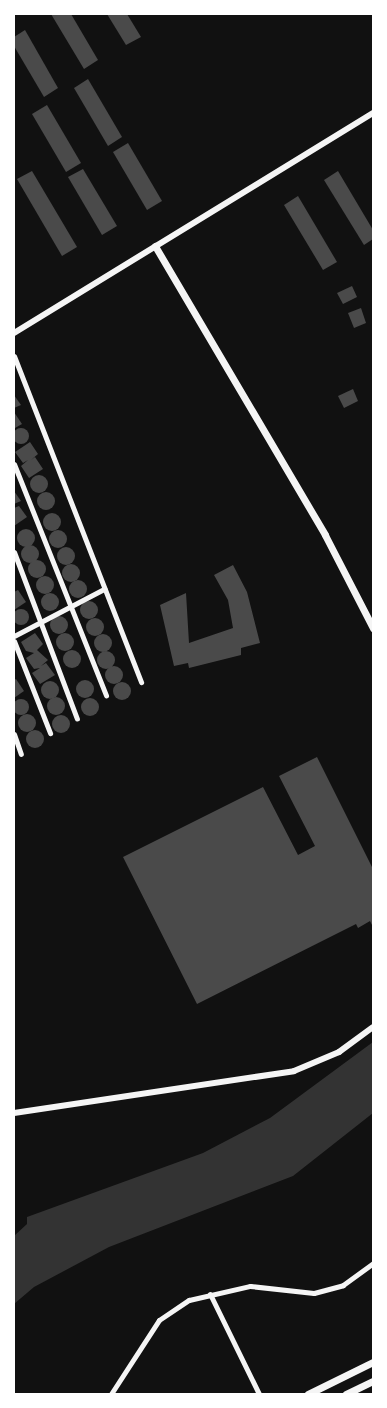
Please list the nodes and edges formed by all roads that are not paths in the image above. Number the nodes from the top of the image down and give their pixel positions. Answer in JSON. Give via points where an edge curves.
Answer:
{"nodes":[{"id":1,"x":373,"y":113,"type":"edge"},
{"id":2,"x":155,"y":246,"type":"junction"},
{"id":3,"x":14,"y":333,"type":"edge"},
{"id":4,"x":14,"y":356,"type":"edge"},
{"id":5,"x":14,"y":464,"type":"edge"},
{"id":6,"x":14,"y":552,"type":"edge"},
{"id":7,"x":104,"y":589,"type":"junction"},
{"id":8,"x":70,"y":605,"type":"junction"},
{"id":9,"x":40,"y":619,"type":"junction"},
{"id":10,"x":373,"y":628,"type":"edge"},
{"id":11,"x":14,"y":636,"type":"edge"},
{"id":12,"x":14,"y":641,"type":"edge"},
{"id":13,"x":141,"y":682,"type":"dead end"},
{"id":14,"x":106,"y":695,"type":"dead end"},
{"id":15,"x":77,"y":719,"type":"dead end"},
{"id":16,"x":50,"y":733,"type":"dead end"},
{"id":17,"x":14,"y":734,"type":"edge"},
{"id":18,"x":21,"y":754,"type":"dead end"},
{"id":19,"x":373,"y":1027,"type":"edge"},
{"id":20,"x":14,"y":1113,"type":"edge"},
{"id":21,"x":373,"y":1263,"type":"edge"},
{"id":22,"x":210,"y":1294,"type":"junction"},
{"id":23,"x":373,"y":1362,"type":"edge"},
{"id":24,"x":373,"y":1381,"type":"edge"},
{"id":25,"x":111,"y":1394,"type":"edge"},
{"id":26,"x":259,"y":1394,"type":"edge"},
{"id":27,"x":308,"y":1394,"type":"edge"},
{"id":28,"x":346,"y":1394,"type":"edge"}],
"edges":[{"from":1,"to":2,"type":"street"},
{"from":2,"to":3,"type":"street"},
{"from":2,"to":10,"type":"main road","via":[[324,535]]},
{"from":4,"to":7,"type":"street"},
{"from":5,"to":8,"type":"street"},
{"from":6,"to":9,"type":"street"},
{"from":7,"to":8,"type":"street"},
{"from":7,"to":13,"type":"street"},
{"from":8,"to":9,"type":"street"},
{"from":8,"to":14,"type":"street"},
{"from":9,"to":11,"type":"street"},
{"from":9,"to":15,"type":"street"},
{"from":12,"to":16,"type":"street"},
{"from":17,"to":18,"type":"street"},
{"from":19,"to":20,"type":"street","via":[[339,1052],[294,1071]]},
{"from":21,"to":22,"type":"street","via":[[343,1285],[314,1293],[250,1286]]},
{"from":22,"to":25,"type":"street","via":[[189,1300],[159,1320]]},
{"from":22,"to":26,"type":"street"},
{"from":23,"to":27,"type":"main road"},
{"from":24,"to":28,"type":"main road"}]}
